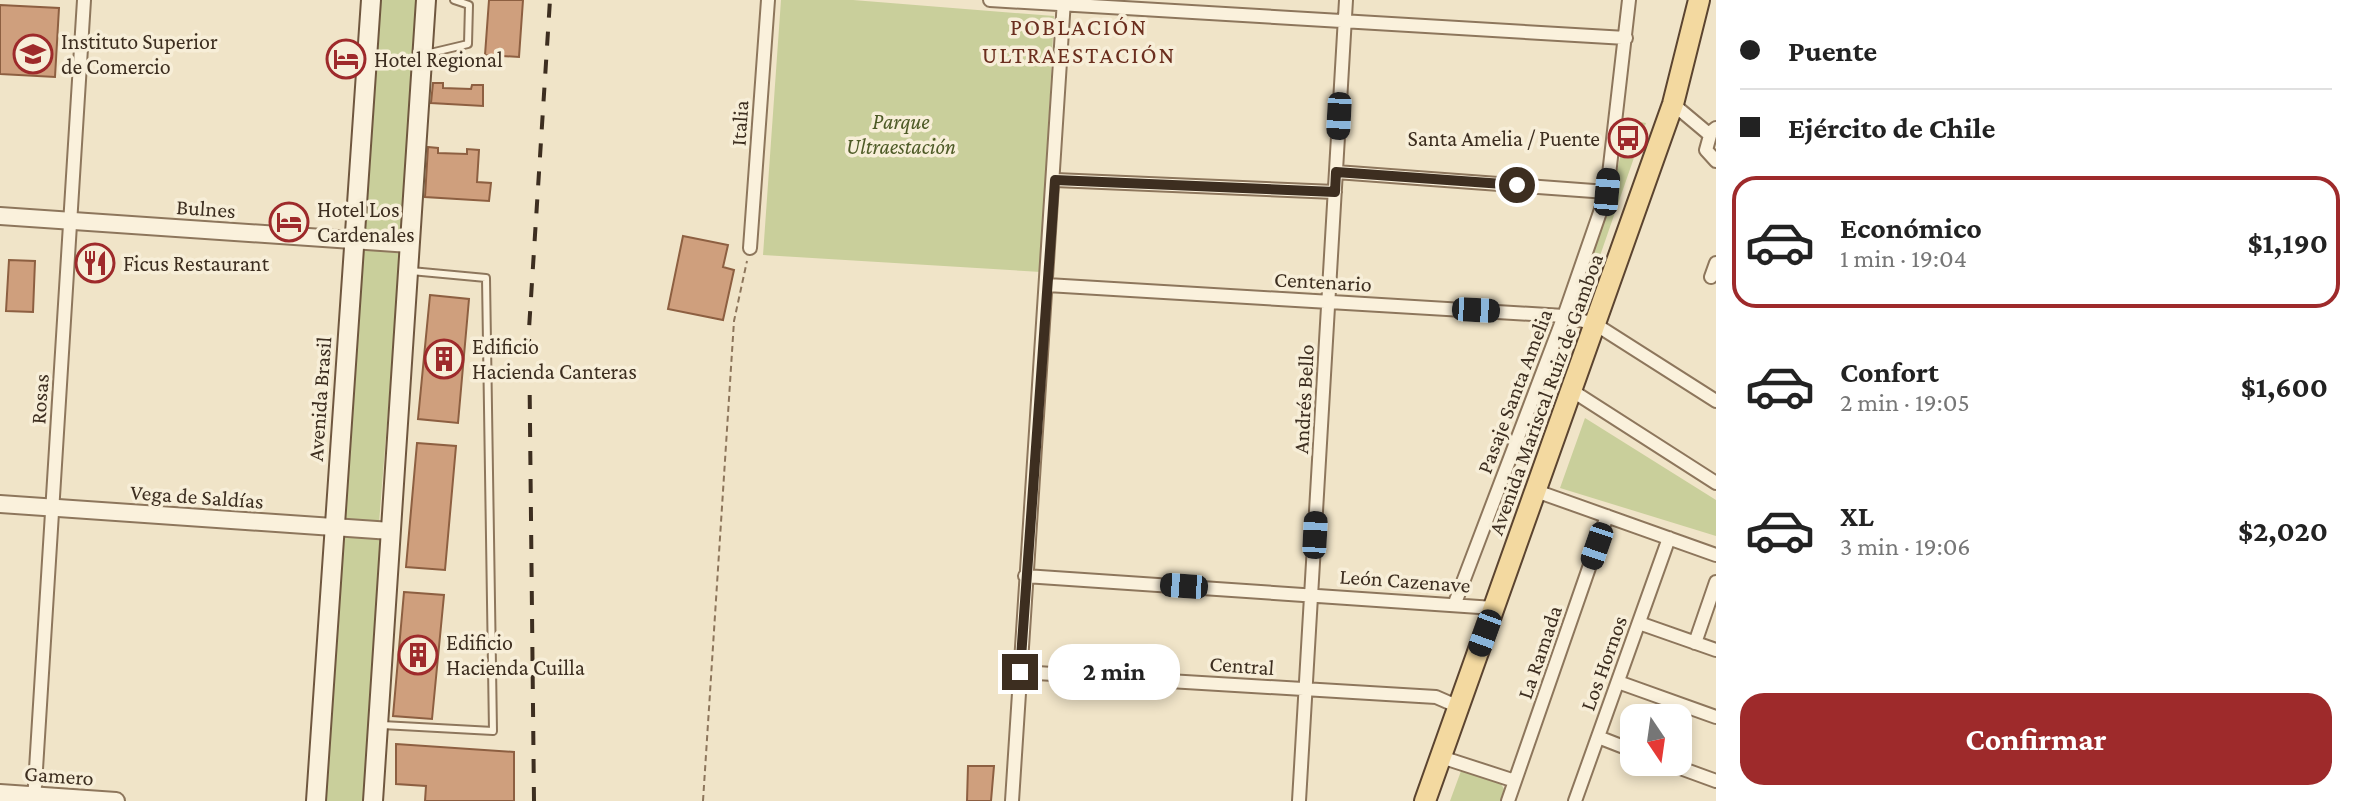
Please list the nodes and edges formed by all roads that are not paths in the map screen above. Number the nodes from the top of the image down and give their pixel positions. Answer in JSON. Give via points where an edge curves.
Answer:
{"nodes":[{"id":1,"x":84,"y":0,"type":"edge"},
{"id":2,"x":371,"y":0,"type":"edge"},
{"id":3,"x":426,"y":0,"type":"edge"},
{"id":4,"x":454,"y":0,"type":"edge"},
{"id":5,"x":768,"y":0,"type":"edge"},
{"id":6,"x":990,"y":0,"type":"edge"},
{"id":7,"x":1346,"y":0,"type":"edge"},
{"id":8,"x":1629,"y":0,"type":"edge"},
{"id":9,"x":1699,"y":0,"type":"edge"},
{"id":10,"x":469,"y":3,"type":"edge"},
{"id":11,"x":1064,"y":3,"type":"edge"},
{"id":12,"x":1345,"y":20,"type":"junction"},
{"id":13,"x":1626,"y":38,"type":"junction"},
{"id":14,"x":422,"y":55,"type":"junction"},
{"id":15,"x":1673,"y":104,"type":"junction"},
{"id":16,"x":1713,"y":132,"type":"edge"},
{"id":17,"x":1716,"y":161,"type":"edge"},
{"id":18,"x":1336,"y":172,"type":"junction"},
{"id":19,"x":1055,"y":180,"type":"junction"},
{"id":20,"x":1335,"y":192,"type":"junction"},
{"id":21,"x":1607,"y":192,"type":"junction"},
{"id":22,"x":0,"y":216,"type":"edge"},
{"id":23,"x":70,"y":221,"type":"junction"},
{"id":24,"x":354,"y":240,"type":"junction"},
{"id":25,"x":410,"y":244,"type":"junction"},
{"id":26,"x":750,"y":248,"type":"road end"},
{"id":27,"x":1716,"y":263,"type":"edge"},
{"id":28,"x":408,"y":271,"type":"junction"},
{"id":29,"x":1711,"y":277,"type":"dead end"},
{"id":30,"x":1047,"y":285,"type":"junction"},
{"id":31,"x":1329,"y":301,"type":"junction"},
{"id":32,"x":1564,"y":316,"type":"junction"},
{"id":33,"x":1595,"y":324,"type":"junction"},
{"id":34,"x":1571,"y":390,"type":"junction"},
{"id":35,"x":1716,"y":401,"type":"edge"},
{"id":36,"x":1716,"y":483,"type":"edge"},
{"id":37,"x":1536,"y":491,"type":"junction"},
{"id":38,"x":0,"y":504,"type":"edge"},
{"id":39,"x":52,"y":508,"type":"junction"},
{"id":40,"x":1607,"y":516,"type":"junction"},
{"id":41,"x":335,"y":528,"type":"junction"},
{"id":42,"x":391,"y":531,"type":"junction"},
{"id":43,"x":1669,"y":538,"type":"junction"},
{"id":44,"x":1716,"y":555,"type":"edge"},
{"id":45,"x":1025,"y":576,"type":"junction"},
{"id":46,"x":1716,"y":582,"type":"edge"},
{"id":47,"x":1311,"y":594,"type":"junction"},
{"id":48,"x":1455,"y":603,"type":"junction"},
{"id":49,"x":1494,"y":608,"type":"junction"},
{"id":50,"x":1639,"y":623,"type":"junction"},
{"id":51,"x":1695,"y":643,"type":"junction"},
{"id":52,"x":1716,"y":650,"type":"edge"},
{"id":53,"x":1020,"y":672,"type":"junction"},
{"id":54,"x":1618,"y":682,"type":"junction"},
{"id":55,"x":1305,"y":690,"type":"junction"},
{"id":56,"x":1459,"y":707,"type":"junction"},
{"id":57,"x":1716,"y":717,"type":"edge"},
{"id":58,"x":378,"y":725,"type":"junction"},
{"id":59,"x":1598,"y":737,"type":"junction"},
{"id":60,"x":1620,"y":746,"type":"edge"},
{"id":61,"x":1441,"y":757,"type":"junction"},
{"id":62,"x":1692,"y":772,"type":"edge"},
{"id":63,"x":1515,"y":781,"type":"junction"},
{"id":64,"x":1716,"y":781,"type":"edge"},
{"id":65,"x":0,"y":793,"type":"edge"},
{"id":66,"x":34,"y":798,"type":"edge"},
{"id":67,"x":116,"y":801,"type":"edge"},
{"id":68,"x":316,"y":801,"type":"edge"},
{"id":69,"x":373,"y":801,"type":"edge"},
{"id":70,"x":1012,"y":801,"type":"edge"},
{"id":71,"x":1299,"y":801,"type":"edge"},
{"id":72,"x":1425,"y":801,"type":"edge"},
{"id":73,"x":1508,"y":801,"type":"edge"},
{"id":74,"x":1576,"y":801,"type":"edge"}],
"edges":[{"from":1,"to":23,"type":"street","name":"Rosas"},
{"from":2,"to":24,"type":"main road","name":"Avenida Brasil"},
{"from":3,"to":14,"type":"main road"},
{"from":4,"to":10,"type":"lane"},
{"from":5,"to":26,"type":"street","name":"Italia"},
{"from":6,"to":11,"type":"street"},
{"from":7,"to":12,"type":"street","name":"Andrés Bello"},
{"from":8,"to":13,"type":"street","name":"Pasaje Santa Amelia"},
{"from":9,"to":15,"type":"main road","name":"Avenida Mariscal Ruiz de Gamboa"},
{"from":10,"to":14,"type":"lane","via":[[468,44]]},
{"from":11,"to":12,"type":"street"},
{"from":11,"to":19,"type":"street"},
{"from":12,"to":13,"type":"street"},
{"from":12,"to":18,"type":"street","name":"Andrés Bello"},
{"from":13,"to":21,"type":"street","name":"Pasaje Santa Amelia"},
{"from":14,"to":25,"type":"main road"},
{"from":15,"to":16,"type":"street"},
{"from":15,"to":33,"type":"main road","name":"Avenida Mariscal Ruiz de Gamboa"},
{"from":16,"to":17,"type":"street","via":[[1706,150]]},
{"from":18,"to":20,"type":"street","name":"Andrés Bello"},
{"from":18,"to":21,"type":"street"},
{"from":19,"to":20,"type":"street"},
{"from":19,"to":30,"type":"street"},
{"from":20,"to":31,"type":"street","name":"Andrés Bello"},
{"from":21,"to":32,"type":"street","name":"Pasaje Santa Amelia"},
{"from":22,"to":23,"type":"street","name":"Bulnes"},
{"from":23,"to":24,"type":"street","name":"Bulnes"},
{"from":23,"to":39,"type":"street","name":"Rosas"},
{"from":24,"to":25,"type":"street","name":"Bulnes"},
{"from":24,"to":41,"type":"main road","name":"Avenida Brasil"},
{"from":25,"to":28,"type":"main road"},
{"from":27,"to":29,"type":"street"},
{"from":28,"to":42,"type":"main road"},
{"from":28,"to":58,"type":"lane","via":[[486,278],[493,731]]},
{"from":30,"to":31,"type":"street","name":"Centenario"},
{"from":30,"to":45,"type":"street"},
{"from":31,"to":32,"type":"street","name":"Centenario"},
{"from":31,"to":47,"type":"street","name":"Andrés Bello"},
{"from":32,"to":33,"type":"street","name":"Centenario"},
{"from":32,"to":48,"type":"street","name":"Pasaje Santa Amelia"},
{"from":33,"to":34,"type":"main road","name":"Avenida Mariscal Ruiz de Gamboa"},
{"from":33,"to":35,"type":"street","name":"Centenario"},
{"from":34,"to":36,"type":"street"},
{"from":34,"to":37,"type":"main road","name":"Avenida Mariscal Ruiz de Gamboa"},
{"from":37,"to":40,"type":"street"},
{"from":37,"to":49,"type":"main road","name":"Avenida Mariscal Ruiz de Gamboa"},
{"from":38,"to":39,"type":"street","name":"Vega de Saldías"},
{"from":39,"to":41,"type":"street","name":"Vega de Saldías"},
{"from":39,"to":66,"type":"street","name":"Rosas"},
{"from":40,"to":43,"type":"street"},
{"from":40,"to":63,"type":"street","name":"La Ramada"},
{"from":41,"to":42,"type":"street","name":"Vega de Saldías"},
{"from":41,"to":68,"type":"main road","name":"Avenida Brasil"},
{"from":42,"to":58,"type":"main road"},
{"from":43,"to":44,"type":"street"},
{"from":43,"to":50,"type":"street","name":"Los Hornos"},
{"from":45,"to":47,"type":"street","name":"León Cazenave"},
{"from":45,"to":53,"type":"street"},
{"from":46,"to":51,"type":"street"},
{"from":47,"to":48,"type":"street","name":"León Cazenave"},
{"from":47,"to":55,"type":"street","name":"Andrés Bello"},
{"from":48,"to":49,"type":"street","name":"León Cazenave"},
{"from":49,"to":56,"type":"main road","name":"Avenida Mariscal Ruiz de Gamboa"},
{"from":50,"to":51,"type":"street"},
{"from":50,"to":54,"type":"street","name":"Los Hornos"},
{"from":51,"to":52,"type":"street"},
{"from":53,"to":55,"type":"street","name":"Central"},
{"from":53,"to":70,"type":"street"},
{"from":54,"to":57,"type":"street"},
{"from":54,"to":59,"type":"street","name":"Los Hornos"},
{"from":55,"to":56,"type":"street","name":"Central","via":[[1436,697]]},
{"from":55,"to":71,"type":"street","name":"Andrés Bello"},
{"from":56,"to":61,"type":"main road","name":"Avenida Mariscal Ruiz de Gamboa"},
{"from":58,"to":69,"type":"main road"},
{"from":59,"to":60,"type":"street"},
{"from":59,"to":74,"type":"street","name":"Los Hornos"},
{"from":61,"to":63,"type":"street"},
{"from":61,"to":72,"type":"main road","name":"Avenida Mariscal Ruiz de Gamboa"},
{"from":62,"to":64,"type":"street"},
{"from":63,"to":73,"type":"street","name":"La Ramada"},
{"from":65,"to":66,"type":"street","name":"Gamero"},
{"from":66,"to":67,"type":"street","name":"Gamero"}]}
